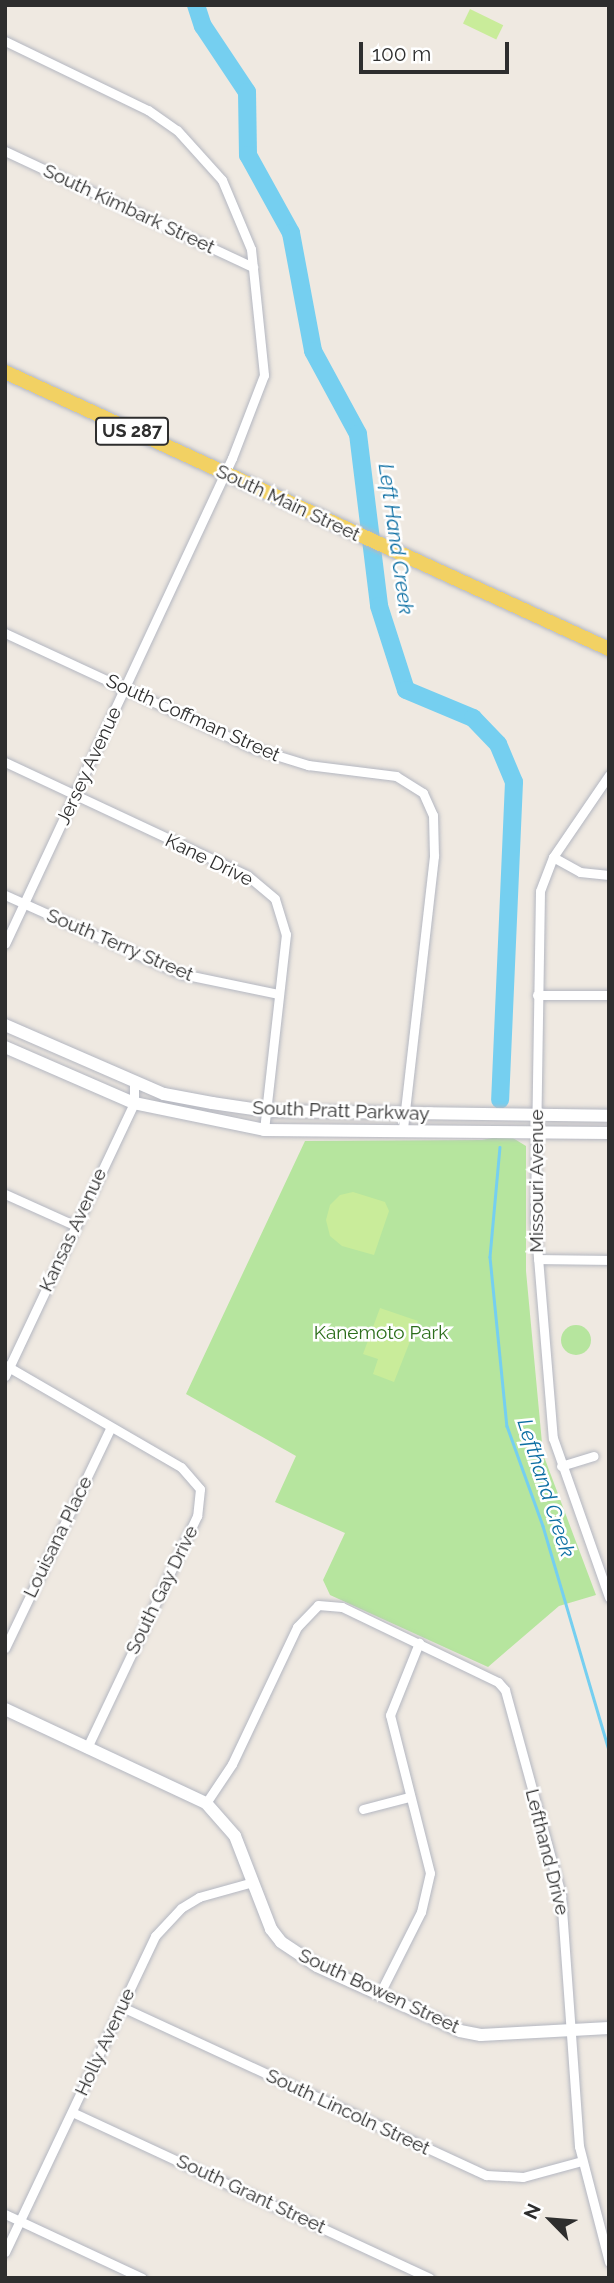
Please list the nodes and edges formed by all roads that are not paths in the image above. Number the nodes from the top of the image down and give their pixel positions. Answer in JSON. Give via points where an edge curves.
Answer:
{"nodes":[{"id":1,"x":5,"y":41,"type":"edge"},
{"id":2,"x":5,"y":151,"type":"edge"},
{"id":3,"x":254,"y":267,"type":"junction"},
{"id":4,"x":5,"y":372,"type":"edge"},
{"id":5,"x":225,"y":474,"type":"junction"},
{"id":6,"x":5,"y":633,"type":"edge"},
{"id":7,"x":609,"y":649,"type":"edge"},
{"id":8,"x":125,"y":689,"type":"junction"},
{"id":9,"x":5,"y":762,"type":"edge"},
{"id":10,"x":609,"y":775,"type":"edge"},
{"id":11,"x":75,"y":796,"type":"junction"},
{"id":12,"x":553,"y":857,"type":"junction"},
{"id":13,"x":609,"y":875,"type":"edge"},
{"id":14,"x":5,"y":895,"type":"edge"},
{"id":15,"x":24,"y":904,"type":"junction"},
{"id":16,"x":5,"y":944,"type":"edge"},
{"id":17,"x":279,"y":994,"type":"junction"},
{"id":18,"x":537,"y":995,"type":"junction"},
{"id":19,"x":609,"y":995,"type":"edge"},
{"id":20,"x":5,"y":1025,"type":"edge"},
{"id":21,"x":5,"y":1047,"type":"edge"},
{"id":22,"x":134,"y":1083,"type":"junction"},
{"id":23,"x":134,"y":1103,"type":"junction"},
{"id":24,"x":267,"y":1111,"type":"junction"},
{"id":25,"x":405,"y":1112,"type":"junction"},
{"id":26,"x":537,"y":1116,"type":"junction"},
{"id":27,"x":609,"y":1116,"type":"edge"},
{"id":28,"x":403,"y":1129,"type":"junction"},
{"id":29,"x":264,"y":1130,"type":"junction"},
{"id":30,"x":537,"y":1132,"type":"junction"},
{"id":31,"x":609,"y":1133,"type":"edge"},
{"id":32,"x":5,"y":1195,"type":"edge"},
{"id":33,"x":74,"y":1225,"type":"junction"},
{"id":34,"x":538,"y":1259,"type":"junction"},
{"id":35,"x":609,"y":1259,"type":"edge"},
{"id":36,"x":7,"y":1369,"type":"edge"},
{"id":37,"x":111,"y":1427,"type":"junction"},
{"id":38,"x":593,"y":1456,"type":"dead end"},
{"id":39,"x":561,"y":1466,"type":"junction"},
{"id":40,"x":608,"y":1591,"type":"edge"},
{"id":41,"x":419,"y":1643,"type":"junction"},
{"id":42,"x":5,"y":1648,"type":"edge"},
{"id":43,"x":5,"y":1709,"type":"edge"},
{"id":44,"x":87,"y":1748,"type":"junction"},
{"id":45,"x":410,"y":1797,"type":"junction"},
{"id":46,"x":206,"y":1803,"type":"junction"},
{"id":47,"x":363,"y":1809,"type":"dead end"},
{"id":48,"x":253,"y":1882,"type":"junction"},
{"id":49,"x":379,"y":1995,"type":"junction"},
{"id":50,"x":121,"y":2007,"type":"junction"},
{"id":51,"x":609,"y":2028,"type":"edge"},
{"id":52,"x":571,"y":2030,"type":"junction"},
{"id":53,"x":72,"y":2112,"type":"junction"},
{"id":54,"x":582,"y":2161,"type":"junction"},
{"id":55,"x":5,"y":2214,"type":"edge"},
{"id":56,"x":20,"y":2221,"type":"junction"},
{"id":57,"x":5,"y":2252,"type":"edge"},
{"id":58,"x":609,"y":2262,"type":"edge"},
{"id":59,"x":142,"y":2278,"type":"edge"},
{"id":60,"x":429,"y":2278,"type":"edge"}],
"edges":[{"from":1,"to":3,"type":"street","name":"Jersey Avenue","via":[[148,110],[177,130],[222,182],[243,226]]},
{"from":2,"to":3,"type":"street","name":"South Kimbark Street"},
{"from":3,"to":5,"type":"street","name":"Jersey Avenue","via":[[264,375]]},
{"from":4,"to":5,"type":"main road","name":"South Main Street","number":"US 287"},
{"from":5,"to":7,"type":"main road","name":"South Main Street","number":"US 287"},
{"from":5,"to":8,"type":"street","name":"Jersey Avenue"},
{"from":6,"to":8,"type":"street","name":"South Coffman Street"},
{"from":8,"to":11,"type":"street","name":"Jersey Avenue"},
{"from":8,"to":25,"type":"street","name":"South Coffman Street","via":[[284,760],[396,776],[423,793],[433,815],[434,856]]},
{"from":9,"to":11,"type":"street","name":"Kane Drive"},
{"from":10,"to":12,"type":"street","name":"Missouri Avenue"},
{"from":11,"to":15,"type":"street","name":"Jersey Avenue"},
{"from":11,"to":17,"type":"street","name":"Kane Drive","via":[[248,876],[267,891],[283,915],[286,934]]},
{"from":12,"to":13,"type":"street","via":[[580,872]]},
{"from":12,"to":18,"type":"street","name":"Missouri Avenue","via":[[540,891]]},
{"from":14,"to":15,"type":"street","name":"South Terry Street"},
{"from":15,"to":16,"type":"street","name":"Jersey Avenue"},
{"from":15,"to":17,"type":"street","name":"South Terry Street","via":[[173,971],[228,987]]},
{"from":17,"to":24,"type":"street","name":"Kane Drive"},
{"from":18,"to":19,"type":"street"},
{"from":18,"to":26,"type":"street","name":"Missouri Avenue"},
{"from":20,"to":22,"type":"street","name":"South Pratt Parkway"},
{"from":21,"to":23,"type":"street","name":"South Pratt Parkway"},
{"from":22,"to":23,"type":"street","name":"Kansas Avenue"},
{"from":22,"to":24,"type":"street","name":"South Pratt Parkway","via":[[164,1094]]},
{"from":23,"to":29,"type":"street","name":"South Pratt Parkway"},
{"from":23,"to":33,"type":"street","name":"Kansas Avenue"},
{"from":24,"to":25,"type":"street","name":"South Pratt Parkway"},
{"from":24,"to":29,"type":"street","name":"Kane Drive"},
{"from":25,"to":26,"type":"street","name":"South Pratt Parkway"},
{"from":25,"to":28,"type":"street","name":"South Coffman Street"},
{"from":26,"to":27,"type":"street","name":"South Pratt Parkway"},
{"from":26,"to":30,"type":"street","name":"Missouri Avenue"},
{"from":28,"to":29,"type":"street","name":"South Pratt Parkway"},
{"from":28,"to":30,"type":"street","name":"South Pratt Parkway"},
{"from":30,"to":31,"type":"street","name":"South Pratt Parkway"},
{"from":30,"to":34,"type":"street","name":"Missouri Avenue"},
{"from":32,"to":33,"type":"street"},
{"from":33,"to":36,"type":"street","name":"Kansas Avenue"},
{"from":34,"to":35,"type":"street"},
{"from":34,"to":39,"type":"street","name":"Missouri Avenue","via":[[546,1383]]},
{"from":36,"to":37,"type":"street","name":"South Gay Drive"},
{"from":37,"to":42,"type":"street","name":"Louisana Place"},
{"from":37,"to":44,"type":"street","name":"South Gay Drive","via":[[181,1467],[200,1489],[201,1505]]},
{"from":38,"to":39,"type":"street"},
{"from":39,"to":40,"type":"street","name":"Missouri Avenue"},
{"from":41,"to":45,"type":"street","via":[[390,1715]]},
{"from":41,"to":46,"type":"street","name":"Lefthand Drive","via":[[342,1607],[318,1605],[297,1627],[232,1764]]},
{"from":41,"to":52,"type":"street","name":"Lefthand Drive","via":[[494,1678],[505,1690],[561,1895]]},
{"from":43,"to":44,"type":"street","name":"South Bowen Street"},
{"from":44,"to":46,"type":"street","name":"South Bowen Street"},
{"from":45,"to":47,"type":"street"},
{"from":45,"to":49,"type":"street","via":[[430,1873],[428,1890]]},
{"from":46,"to":48,"type":"street","name":"South Bowen Street","via":[[235,1836]]},
{"from":48,"to":49,"type":"street","name":"South Bowen Street","via":[[260,1908],[281,1942],[317,1966]]},
{"from":48,"to":50,"type":"street","name":"Holly Avenue","via":[[198,1897],[166,1922]]},
{"from":49,"to":52,"type":"street","name":"South Bowen Street","via":[[460,2031],[481,2035]]},
{"from":50,"to":53,"type":"street","name":"Holly Avenue"},
{"from":50,"to":54,"type":"street","name":"South Lincoln Street","via":[[486,2175],[523,2177]]},
{"from":51,"to":52,"type":"street","name":"South Bowen Street"},
{"from":52,"to":54,"type":"street","name":"Lefthand Drive"},
{"from":53,"to":56,"type":"street","name":"Holly Avenue"},
{"from":53,"to":60,"type":"street","name":"South Grant Street"},
{"from":54,"to":58,"type":"street","name":"Lefthand Drive"},
{"from":55,"to":56,"type":"street"},
{"from":56,"to":57,"type":"street","name":"Holly Avenue"},
{"from":56,"to":59,"type":"street"}]}
